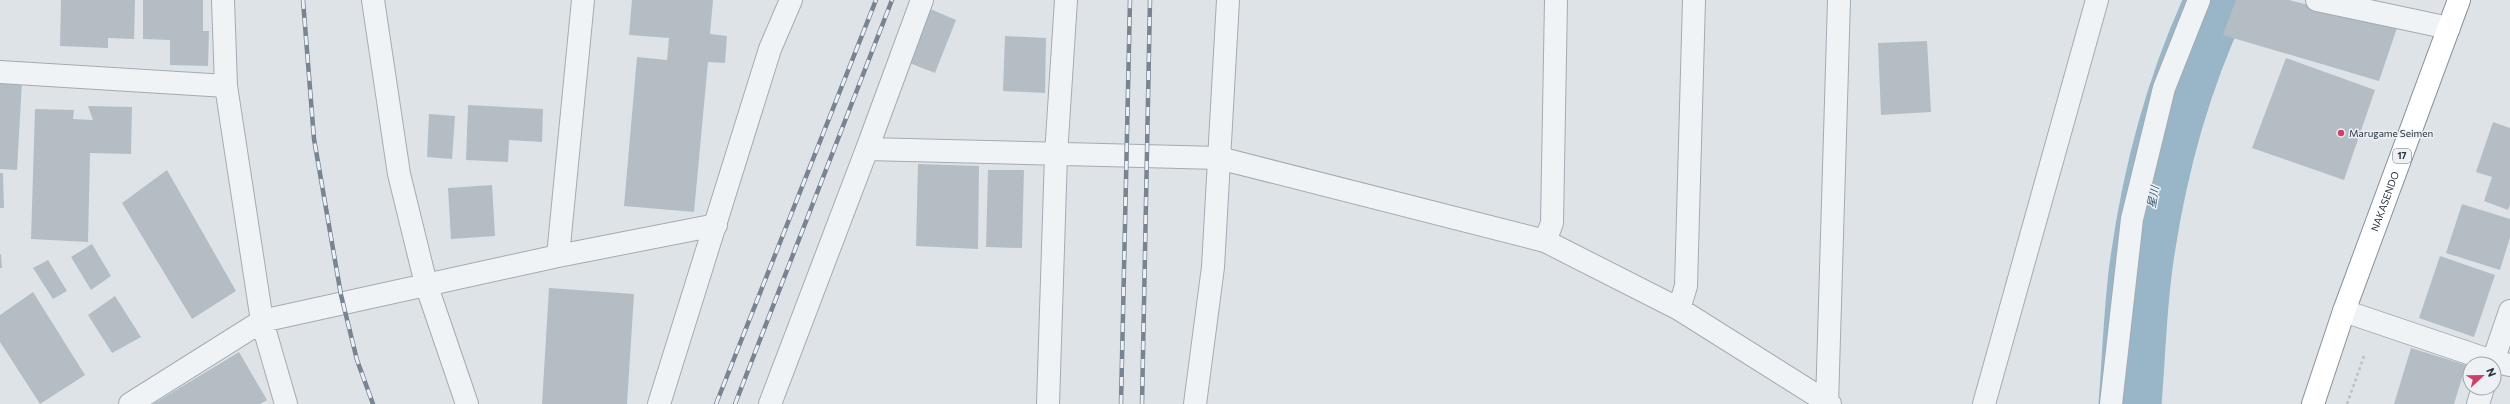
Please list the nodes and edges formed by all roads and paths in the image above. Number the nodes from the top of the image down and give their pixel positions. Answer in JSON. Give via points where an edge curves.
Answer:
{"nodes":[{"id":1,"x":223,"y":0,"type":"edge"},
{"id":2,"x":373,"y":0,"type":"edge"},
{"id":3,"x":583,"y":0,"type":"edge"},
{"id":4,"x":791,"y":0,"type":"edge"},
{"id":5,"x":922,"y":0,"type":"edge"},
{"id":6,"x":1066,"y":0,"type":"edge"},
{"id":7,"x":1228,"y":0,"type":"edge"},
{"id":8,"x":1556,"y":0,"type":"edge"},
{"id":9,"x":1694,"y":0,"type":"edge"},
{"id":10,"x":1839,"y":0,"type":"edge"},
{"id":11,"x":2097,"y":0,"type":"edge"},
{"id":12,"x":2199,"y":0,"type":"edge"},
{"id":13,"x":2317,"y":0,"type":"edge"},
{"id":14,"x":2459,"y":0,"type":"edge"},
{"id":15,"x":2449,"y":28,"type":"junction"},
{"id":16,"x":0,"y":72,"type":"edge"},
{"id":17,"x":226,"y":86,"type":"junction"},
{"id":18,"x":867,"y":149,"type":"junction"},
{"id":19,"x":1056,"y":155,"type":"junction"},
{"id":20,"x":1219,"y":158,"type":"junction"},
{"id":21,"x":716,"y":225,"type":"junction"},
{"id":22,"x":1545,"y":241,"type":"junction"},
{"id":23,"x":558,"y":256,"type":"junction"},
{"id":24,"x":426,"y":284,"type":"junction"},
{"id":25,"x":1679,"y":309,"type":"junction"},
{"id":26,"x":2344,"y":311,"type":"junction"},
{"id":27,"x":2510,"y":311,"type":"edge"},
{"id":28,"x":262,"y":321,"type":"junction"},
{"id":29,"x":2364,"y":356,"type":"dead end"},
{"id":30,"x":2477,"y":356,"type":"edge"},
{"id":31,"x":2500,"y":356,"type":"edge"},
{"id":32,"x":130,"y":404,"type":"edge"},
{"id":33,"x":286,"y":404,"type":"edge"},
{"id":34,"x":467,"y":404,"type":"edge"},
{"id":35,"x":659,"y":404,"type":"edge"},
{"id":36,"x":770,"y":404,"type":"edge"},
{"id":37,"x":1048,"y":404,"type":"edge"},
{"id":38,"x":1195,"y":404,"type":"edge"},
{"id":39,"x":1828,"y":404,"type":"edge"},
{"id":40,"x":1984,"y":404,"type":"edge"},
{"id":41,"x":2111,"y":404,"type":"edge"},
{"id":42,"x":2313,"y":404,"type":"edge"},
{"id":43,"x":2347,"y":404,"type":"edge"}],
"edges":[{"from":1,"to":17,"type":"street"},
{"from":2,"to":24,"type":"street","via":[[399,174]]},
{"from":3,"to":23,"type":"street"},
{"from":4,"to":21,"type":"street","via":[[770,49]]},
{"from":5,"to":18,"type":"street"},
{"from":6,"to":19,"type":"street"},
{"from":7,"to":20,"type":"street"},
{"from":8,"to":22,"type":"street","via":[[1552,223]]},
{"from":9,"to":25,"type":"street","via":[[1686,286]]},
{"from":10,"to":39,"type":"street"},
{"from":11,"to":40,"type":"street"},
{"from":12,"to":41,"type":"street","via":[[2164,88],[2132,218]]},
{"from":13,"to":15,"type":"street"},
{"from":14,"to":15,"type":"highway","name":"NAKASENDO","number":"17"},
{"from":15,"to":26,"type":"highway","name":"NAKASENDO","number":"17"},
{"from":16,"to":17,"type":"street"},
{"from":17,"to":28,"type":"street"},
{"from":18,"to":19,"type":"street"},
{"from":18,"to":36,"type":"street"},
{"from":19,"to":20,"type":"street"},
{"from":19,"to":37,"type":"street"},
{"from":20,"to":22,"type":"street"},
{"from":20,"to":38,"type":"street","via":[[1213,267]]},
{"from":21,"to":23,"type":"street"},
{"from":21,"to":35,"type":"street"},
{"from":22,"to":25,"type":"street"},
{"from":23,"to":24,"type":"street"},
{"from":24,"to":28,"type":"street"},
{"from":24,"to":34,"type":"street"},
{"from":25,"to":39,"type":"street"},
{"from":26,"to":30,"type":"street"},
{"from":26,"to":42,"type":"highway","name":"NAKASENDO","number":"17"},
{"from":27,"to":31,"type":"street"},
{"from":28,"to":32,"type":"street"},
{"from":28,"to":33,"type":"street"},
{"from":29,"to":43,"type":"path"}]}
